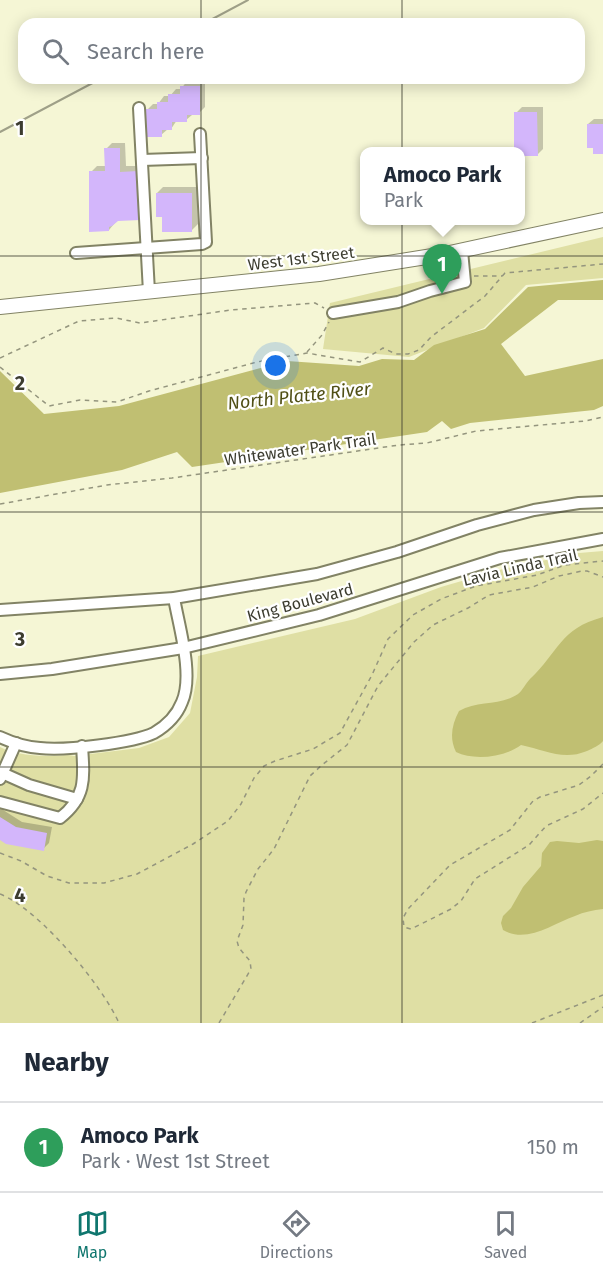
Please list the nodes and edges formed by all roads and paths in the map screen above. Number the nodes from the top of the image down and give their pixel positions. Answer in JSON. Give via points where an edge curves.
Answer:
{"nodes":[{"id":1,"x":139,"y":108,"type":"dead end"},
{"id":2,"x":201,"y":134,"type":"dead end"},
{"id":3,"x":202,"y":158,"type":"junction"},
{"id":4,"x":142,"y":160,"type":"junction"},
{"id":5,"x":603,"y":220,"type":"edge"},
{"id":6,"x":147,"y":248,"type":"junction"},
{"id":7,"x":462,"y":251,"type":"junction"},
{"id":8,"x":76,"y":253,"type":"dead end"},
{"id":9,"x":603,"y":264,"type":"edge"},
{"id":10,"x":464,"y":276,"type":"junction"},
{"id":11,"x":502,"y":276,"type":"junction"},
{"id":12,"x":149,"y":292,"type":"junction"},
{"id":13,"x":0,"y":307,"type":"edge"},
{"id":14,"x":333,"y":313,"type":"junction"},
{"id":15,"x":307,"y":353,"type":"junction"},
{"id":16,"x":0,"y":358,"type":"edge"},
{"id":17,"x":0,"y":367,"type":"edge"},
{"id":18,"x":603,"y":417,"type":"edge"},
{"id":19,"x":603,"y":502,"type":"edge"},
{"id":20,"x":0,"y":504,"type":"edge"},
{"id":21,"x":603,"y":540,"type":"edge"},
{"id":22,"x":603,"y":561,"type":"edge"},
{"id":23,"x":603,"y":577,"type":"edge"},
{"id":24,"x":174,"y":598,"type":"junction"},
{"id":25,"x":0,"y":610,"type":"edge"},
{"id":26,"x":183,"y":648,"type":"junction"},
{"id":27,"x":0,"y":674,"type":"edge"},
{"id":28,"x":0,"y":737,"type":"edge"},
{"id":29,"x":16,"y":743,"type":"junction"},
{"id":30,"x":82,"y":746,"type":"junction"},
{"id":31,"x":603,"y":764,"type":"edge"},
{"id":32,"x":1,"y":775,"type":"edge"},
{"id":33,"x":603,"y":793,"type":"edge"},
{"id":34,"x":77,"y":799,"type":"junction"},
{"id":35,"x":0,"y":802,"type":"edge"},
{"id":36,"x":0,"y":853,"type":"edge"},
{"id":37,"x":0,"y":894,"type":"edge"},
{"id":38,"x":603,"y":995,"type":"edge"},
{"id":39,"x":603,"y":1006,"type":"edge"},
{"id":40,"x":119,"y":1023,"type":"edge"},
{"id":41,"x":219,"y":1023,"type":"edge"},
{"id":42,"x":532,"y":1023,"type":"edge"},
{"id":43,"x":580,"y":1023,"type":"edge"}],
"edges":[{"from":1,"to":4,"type":"street"},
{"from":2,"to":3,"type":"street"},
{"from":3,"to":4,"type":"street"},
{"from":3,"to":6,"type":"street","via":[[206,242]]},
{"from":4,"to":6,"type":"street"},
{"from":5,"to":7,"type":"main road","name":"West 1st Street"},
{"from":6,"to":8,"type":"street"},
{"from":6,"to":12,"type":"street"},
{"from":7,"to":10,"type":"street"},
{"from":7,"to":12,"type":"main road","name":"West 1st Street","via":[[319,274]]},
{"from":9,"to":11,"type":"path"},
{"from":10,"to":11,"type":"path"},
{"from":10,"to":14,"type":"street","via":[[465,282],[398,302]]},
{"from":11,"to":15,"type":"path","via":[[485,296],[419,350],[396,354],[383,348],[360,362]]},
{"from":12,"to":13,"type":"main road","name":"West 1st Street"},
{"from":14,"to":15,"type":"path"},
{"from":14,"to":16,"type":"path","via":[[315,303],[140,323],[117,318],[79,321]]},
{"from":15,"to":17,"type":"path","via":[[257,362],[117,402],[80,400],[49,406]]},
{"from":18,"to":20,"type":"path","name":"Whitewater Park Trail","via":[[476,431],[427,443],[107,485]]},
{"from":19,"to":24,"type":"street","name":"King Boulevard","via":[[534,510],[317,574]]},
{"from":21,"to":26,"type":"street","name":"King Boulevard","via":[[500,558],[319,615]]},
{"from":22,"to":36,"type":"path","name":"Lavia Linda Trail","via":[[476,586],[413,615],[388,639],[340,734],[313,749],[264,766],[228,821],[137,874],[104,883],[69,883]]},
{"from":23,"to":41,"type":"path","via":[[582,571],[533,587],[489,595],[433,625],[400,657],[374,693],[347,745],[310,776],[274,849],[246,892],[243,925],[237,941],[251,969]]},
{"from":24,"to":25,"type":"street","name":"King Boulevard"},
{"from":24,"to":26,"type":"street"},
{"from":26,"to":27,"type":"street","name":"King Boulevard"},
{"from":26,"to":30,"type":"street","via":[[186,691],[168,722],[145,737]]},
{"from":28,"to":29,"type":"street"},
{"from":29,"to":30,"type":"street","via":[[49,749]]},
{"from":29,"to":32,"type":"street"},
{"from":30,"to":34,"type":"street","via":[[84,771]]},
{"from":31,"to":33,"type":"path","via":[[579,785],[536,800],[510,830],[450,866],[408,909],[404,927],[411,929],[451,909],[475,879],[528,845],[549,824],[583,809]]},
{"from":32,"to":34,"type":"street"},
{"from":34,"to":35,"type":"street","via":[[60,818]]},
{"from":37,"to":40,"type":"path","via":[[25,908],[50,930],[106,999]]},
{"from":38,"to":42,"type":"path"},
{"from":39,"to":43,"type":"path"}]}
